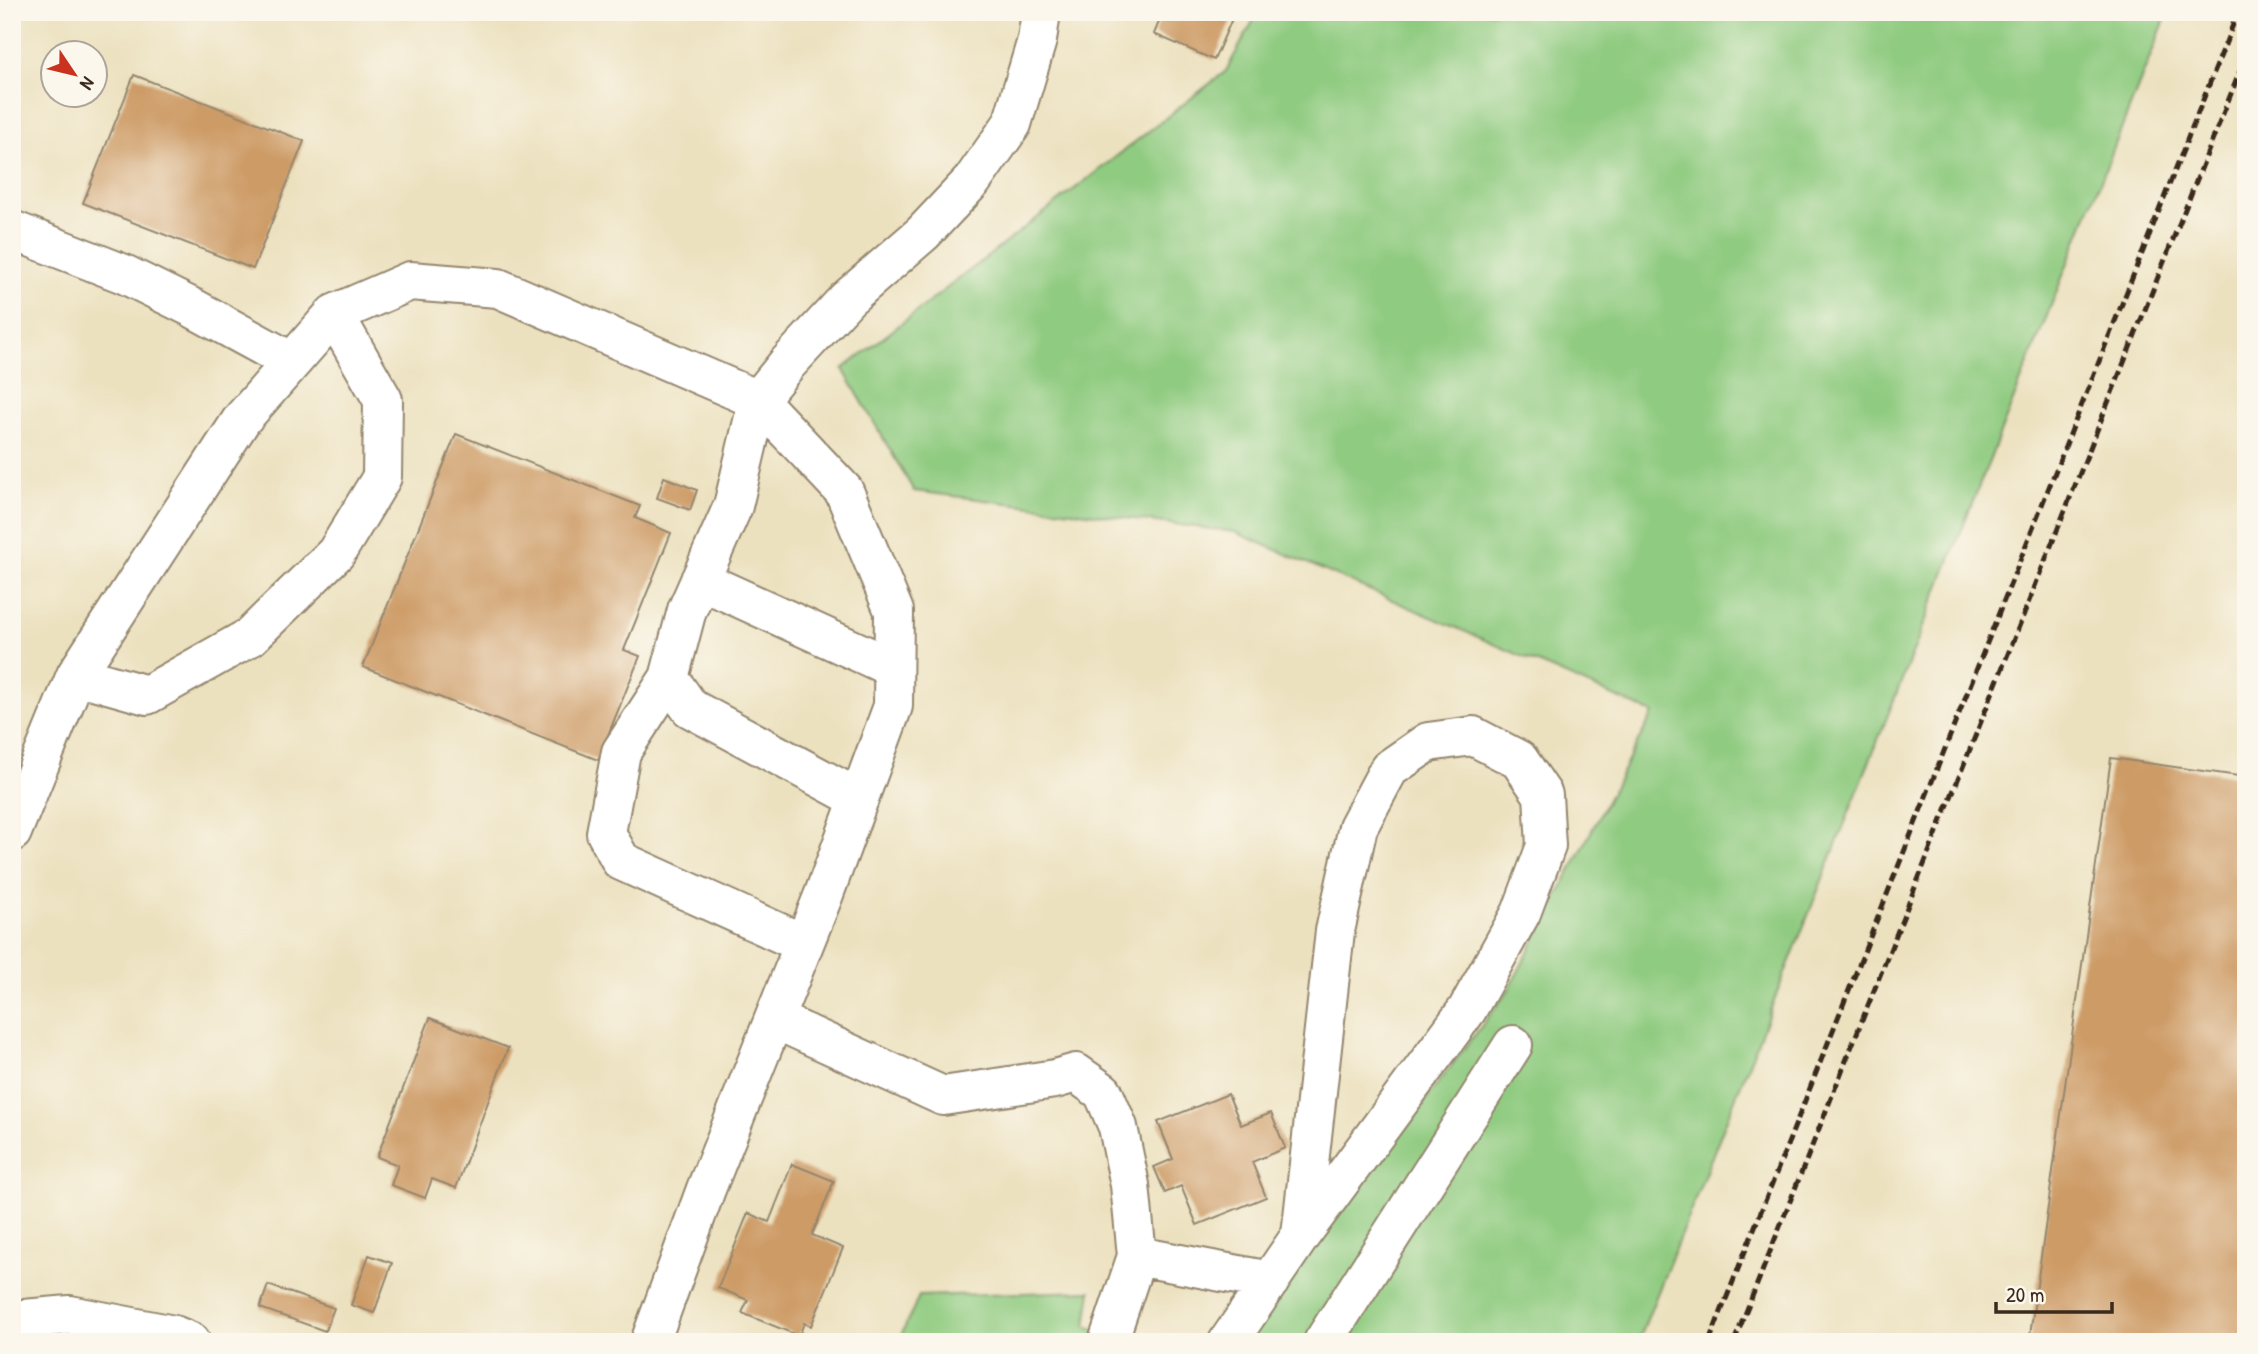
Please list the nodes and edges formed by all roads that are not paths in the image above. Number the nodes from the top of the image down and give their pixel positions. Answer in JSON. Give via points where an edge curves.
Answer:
{"nodes":[{"id":1,"x":1041,"y":12,"type":"edge"},
{"id":2,"x":12,"y":230,"type":"edge"},
{"id":3,"x":334,"y":314,"type":"junction"},
{"id":4,"x":292,"y":362,"type":"junction"},
{"id":5,"x":758,"y":400,"type":"junction"},
{"id":6,"x":700,"y":580,"type":"junction"},
{"id":7,"x":893,"y":668,"type":"junction"},
{"id":8,"x":76,"y":675,"type":"junction"},
{"id":9,"x":669,"y":678,"type":"junction"},
{"id":10,"x":859,"y":799,"type":"junction"},
{"id":11,"x":12,"y":832,"type":"edge"},
{"id":12,"x":804,"y":944,"type":"junction"},
{"id":13,"x":774,"y":1019,"type":"junction"},
{"id":14,"x":1513,"y":1045,"type":"dead end"},
{"id":15,"x":1301,"y":1235,"type":"junction"},
{"id":16,"x":1137,"y":1256,"type":"junction"},
{"id":17,"x":1270,"y":1281,"type":"junction"},
{"id":18,"x":12,"y":1321,"type":"edge"},
{"id":19,"x":191,"y":1342,"type":"edge"},
{"id":20,"x":650,"y":1342,"type":"edge"},
{"id":21,"x":1108,"y":1342,"type":"edge"},
{"id":22,"x":1228,"y":1342,"type":"edge"},
{"id":23,"x":1323,"y":1342,"type":"edge"}],
"edges":[{"from":1,"to":5,"type":"lane","via":[[1012,124],[972,181],[923,233],[848,299]]},
{"from":2,"to":4,"type":"lane","via":[[136,280]]},
{"from":3,"to":4,"type":"lane"},
{"from":3,"to":5,"type":"lane","via":[[411,281],[498,288]]},
{"from":3,"to":8,"type":"lane","via":[[383,400],[383,477],[336,552],[250,637],[147,695]]},
{"from":4,"to":8,"type":"lane","via":[[242,419]]},
{"from":5,"to":6,"type":"lane","via":[[733,506]]},
{"from":5,"to":7,"type":"lane","via":[[844,491],[894,611]]},
{"from":6,"to":7,"type":"lane"},
{"from":6,"to":9,"type":"lane"},
{"from":7,"to":10,"type":"lane","via":[[893,706]]},
{"from":8,"to":11,"type":"lane"},
{"from":9,"to":10,"type":"lane","via":[[690,708]]},
{"from":9,"to":12,"type":"lane","via":[[621,752],[606,833],[621,861]]},
{"from":10,"to":12,"type":"lane"},
{"from":12,"to":13,"type":"lane"},
{"from":13,"to":16,"type":"lane","via":[[943,1096],[1076,1073],[1103,1092],[1118,1126]]},
{"from":13,"to":20,"type":"lane"},
{"from":14,"to":23,"type":"lane"},
{"from":15,"to":15,"type":"lane","via":[[1467,1010],[1521,913],[1546,846],[1543,794],[1519,760],[1473,736],[1428,742],[1389,769],[1358,827],[1335,931]]},
{"from":15,"to":17,"type":"lane"},
{"from":16,"to":17,"type":"lane"},
{"from":16,"to":21,"type":"lane"},
{"from":17,"to":22,"type":"lane"},
{"from":18,"to":19,"type":"lane","via":[[71,1315]]}]}
